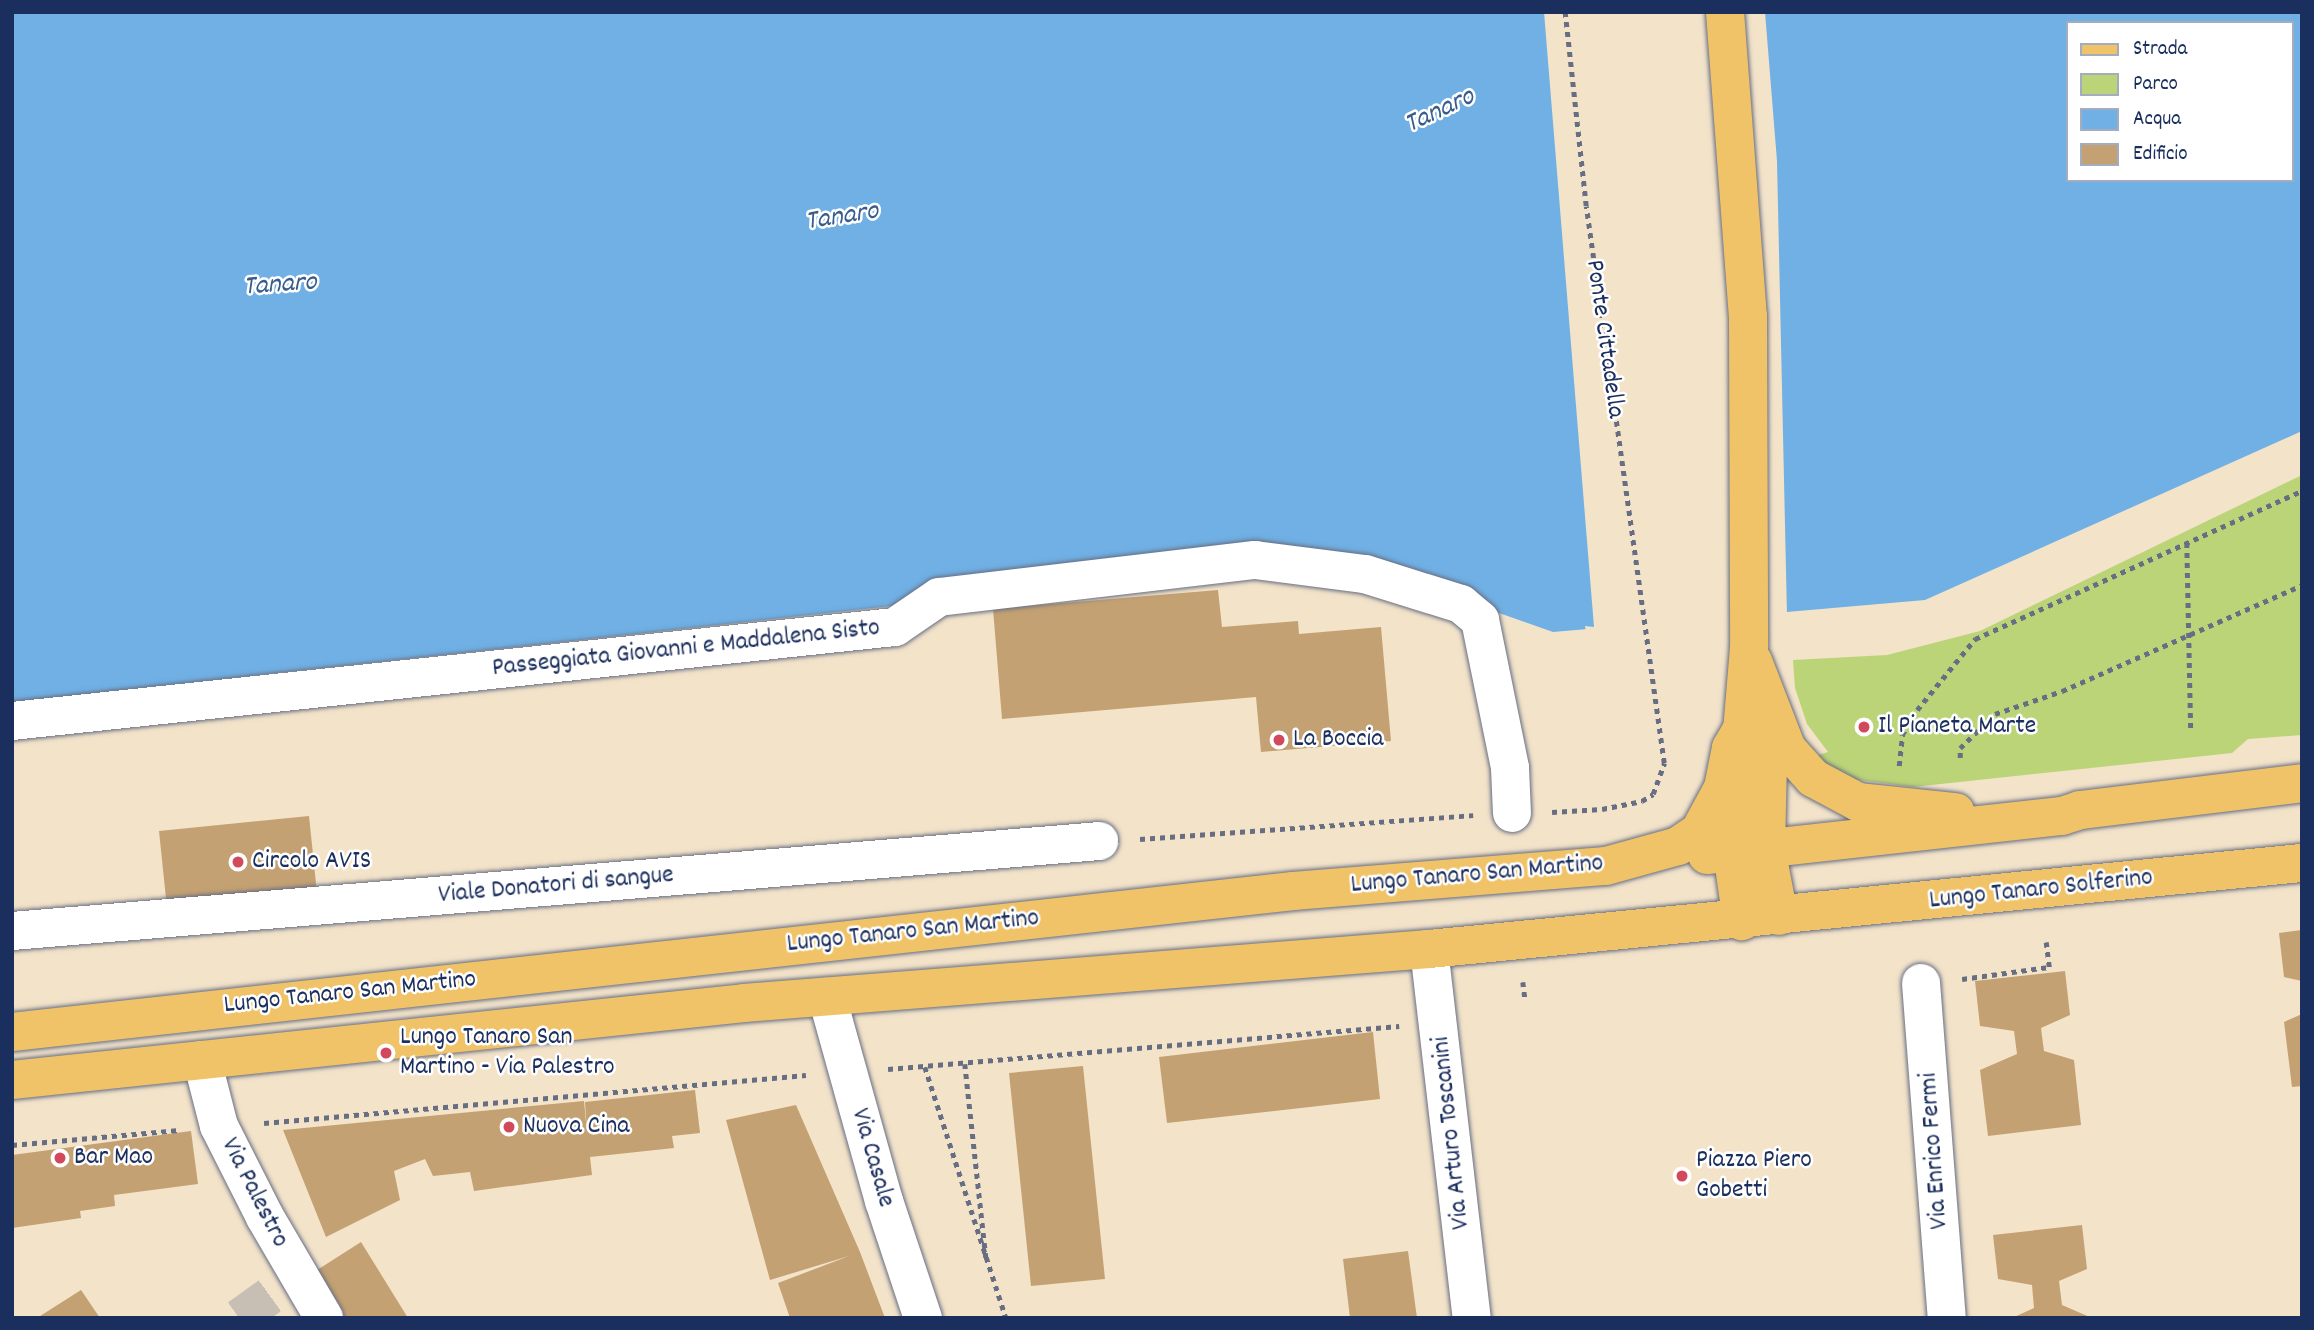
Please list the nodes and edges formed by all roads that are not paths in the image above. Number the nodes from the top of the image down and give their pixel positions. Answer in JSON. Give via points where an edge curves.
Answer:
{"nodes":[{"id":1,"x":1725,"y":12,"type":"edge"},
{"id":2,"x":1749,"y":648,"type":"junction"},
{"id":3,"x":1769,"y":704,"type":"junction"},
{"id":4,"x":12,"y":722,"type":"edge"},
{"id":5,"x":1741,"y":731,"type":"junction"},
{"id":6,"x":2302,"y":783,"type":"edge"},
{"id":7,"x":2080,"y":810,"type":"junction"},
{"id":8,"x":1512,"y":813,"type":"road end"},
{"id":9,"x":1099,"y":841,"type":"road end"},
{"id":10,"x":1749,"y":850,"type":"junction"},
{"id":11,"x":2302,"y":863,"type":"edge"},
{"id":12,"x":1606,"y":866,"type":"junction"},
{"id":13,"x":1779,"y":916,"type":"junction"},
{"id":14,"x":1742,"y":921,"type":"junction"},
{"id":15,"x":12,"y":931,"type":"edge"},
{"id":16,"x":1520,"y":941,"type":"joint"},
{"id":17,"x":1429,"y":949,"type":"junction"},
{"id":18,"x":1938,"y":981,"type":"road end"},
{"id":19,"x":827,"y":997,"type":"junction"},
{"id":20,"x":12,"y":1032,"type":"edge"},
{"id":21,"x":202,"y":1060,"type":"junction"},
{"id":22,"x":12,"y":1080,"type":"edge"},
{"id":23,"x":324,"y":1318,"type":"edge"},
{"id":24,"x":923,"y":1318,"type":"edge"},
{"id":25,"x":1472,"y":1318,"type":"edge"},
{"id":26,"x":1947,"y":1318,"type":"edge"}],
"edges":[{"from":1,"to":2,"type":"main road","via":[[1748,316]]},
{"from":2,"to":3,"type":"main road"},
{"from":2,"to":5,"type":"main road"},
{"from":3,"to":7,"type":"main road","via":[[1787,750],[1803,769],[1827,788],[1858,802],[1975,814]]},
{"from":3,"to":10,"type":"main road"},
{"from":4,"to":8,"type":"street","name":"Passeggiata Giovanni e Maddalena Sisto","via":[[895,627],[939,597],[1255,560],[1365,574],[1461,604],[1480,620],[1510,768]]},
{"from":5,"to":10,"type":"main road"},
{"from":5,"to":12,"type":"main road","name":"Lungo Tanaro San Martino","via":[[1731,748],[1724,788],[1699,832],[1678,846]]},
{"from":6,"to":7,"type":"main road"},
{"from":7,"to":10,"type":"main road","via":[[2023,821]]},
{"from":9,"to":15,"type":"street","name":"Viale Donatori di sangue"},
{"from":10,"to":12,"type":"main road"},
{"from":10,"to":13,"type":"main road"},
{"from":10,"to":14,"type":"main road"},
{"from":11,"to":13,"type":"main road","name":"Lungo Tanaro Solferino"},
{"from":12,"to":20,"type":"main road","name":"Lungo Tanaro San Martino","via":[[1265,894]]},
{"from":13,"to":14,"type":"main road","name":"Lungo Tanaro Solferino"},
{"from":14,"to":16,"type":"main road","name":"Lungo Tanaro Solferino"},
{"from":16,"to":17,"type":"main road","name":"Lungo Tanaro San Martino"},
{"from":17,"to":19,"type":"main road","name":"Lungo Tanaro San Martino"},
{"from":17,"to":25,"type":"street","name":"Via Arturo Toscanini"},
{"from":18,"to":26,"type":"street","name":"Via Enrico Fermi"},
{"from":19,"to":21,"type":"main road","name":"Lungo Tanaro San Martino"},
{"from":19,"to":24,"type":"street","name":"Via Casale"},
{"from":21,"to":22,"type":"main road","name":"Lungo Tanaro San Martino"},
{"from":21,"to":23,"type":"street","name":"Via Palestro","via":[[219,1126]]}]}
